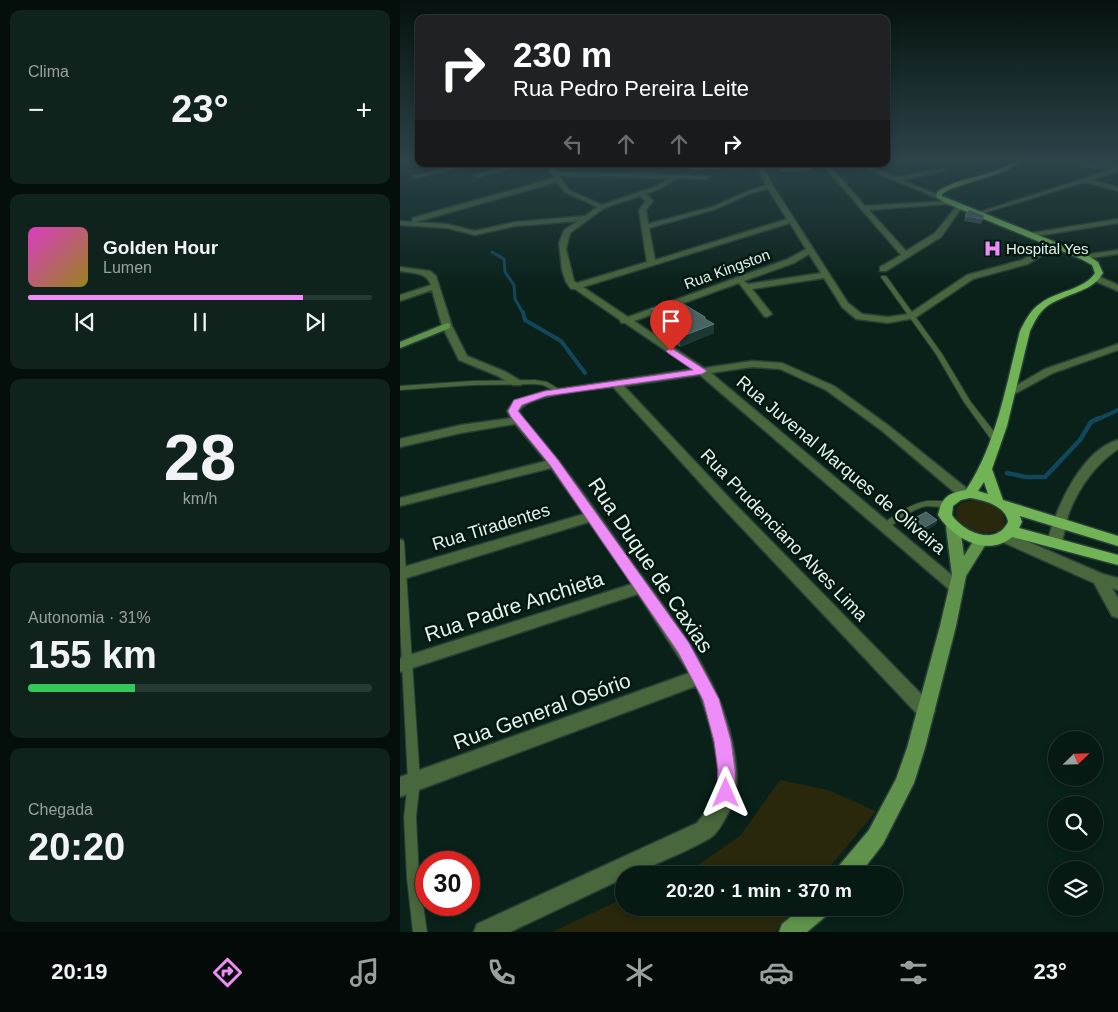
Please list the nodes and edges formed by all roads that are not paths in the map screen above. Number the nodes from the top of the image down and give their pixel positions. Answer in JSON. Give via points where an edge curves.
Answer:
{"nodes":[{"id":1,"x":469,"y":202,"type":"edge"},
{"id":2,"x":592,"y":202,"type":"edge"},
{"id":3,"x":615,"y":202,"type":"edge"},
{"id":4,"x":649,"y":202,"type":"edge"},
{"id":5,"x":726,"y":202,"type":"edge"},
{"id":6,"x":781,"y":202,"type":"edge"},
{"id":7,"x":859,"y":202,"type":"edge"},
{"id":8,"x":940,"y":202,"type":"edge"},
{"id":9,"x":948,"y":202,"type":"edge"},
{"id":10,"x":1015,"y":202,"type":"edge"},
{"id":11,"x":959,"y":206,"type":"junction"},
{"id":12,"x":602,"y":207,"type":"junction"},
{"id":13,"x":864,"y":208,"type":"junction"},
{"id":14,"x":979,"y":214,"type":"junction"},
{"id":15,"x":585,"y":218,"type":"junction"},
{"id":16,"x":792,"y":220,"type":"junction"},
{"id":17,"x":1118,"y":221,"type":"edge"},
{"id":18,"x":404,"y":222,"type":"edge"},
{"id":19,"x":645,"y":227,"type":"junction"},
{"id":20,"x":1031,"y":235,"type":"junction"},
{"id":21,"x":1055,"y":245,"type":"junction"},
{"id":22,"x":810,"y":250,"type":"junction"},
{"id":23,"x":1118,"y":252,"type":"edge"},
{"id":24,"x":906,"y":255,"type":"junction"},
{"id":25,"x":1084,"y":257,"type":"junction"},
{"id":26,"x":651,"y":262,"type":"junction"},
{"id":27,"x":400,"y":269,"type":"edge"},
{"id":28,"x":884,"y":273,"type":"joint"},
{"id":29,"x":826,"y":275,"type":"junction"},
{"id":30,"x":740,"y":279,"type":"junction"},
{"id":31,"x":1098,"y":279,"type":"junction"},
{"id":32,"x":435,"y":286,"type":"junction"},
{"id":33,"x":574,"y":286,"type":"junction"},
{"id":34,"x":746,"y":287,"type":"junction"},
{"id":35,"x":1118,"y":288,"type":"edge"},
{"id":36,"x":400,"y":298,"type":"edge"},
{"id":37,"x":767,"y":314,"type":"dead end"},
{"id":38,"x":912,"y":316,"type":"junction"},
{"id":39,"x":624,"y":320,"type":"junction"},
{"id":40,"x":447,"y":326,"type":"junction"},
{"id":41,"x":400,"y":345,"type":"edge"},
{"id":42,"x":1118,"y":347,"type":"edge"},
{"id":43,"x":702,"y":371,"type":"junction"},
{"id":44,"x":517,"y":382,"type":"junction"},
{"id":45,"x":616,"y":384,"type":"junction"},
{"id":46,"x":400,"y":388,"type":"edge"},
{"id":47,"x":559,"y":391,"type":"junction"},
{"id":48,"x":1010,"y":392,"type":"junction"},
{"id":49,"x":518,"y":420,"type":"junction"},
{"id":50,"x":996,"y":440,"type":"junction"},
{"id":51,"x":400,"y":443,"type":"edge"},
{"id":52,"x":1118,"y":444,"type":"edge"},
{"id":53,"x":554,"y":463,"type":"junction"},
{"id":54,"x":986,"y":469,"type":"junction"},
{"id":55,"x":967,"y":494,"type":"junction"},
{"id":56,"x":400,"y":502,"type":"edge"},
{"id":57,"x":1001,"y":503,"type":"junction"},
{"id":58,"x":947,"y":504,"type":"junction"},
{"id":59,"x":592,"y":516,"type":"junction"},
{"id":60,"x":1058,"y":523,"type":"junction"},
{"id":61,"x":885,"y":526,"type":"junction"},
{"id":62,"x":953,"y":527,"type":"junction"},
{"id":63,"x":1007,"y":534,"type":"junction"},
{"id":64,"x":982,"y":539,"type":"junction"},
{"id":65,"x":1118,"y":541,"type":"edge"},
{"id":66,"x":400,"y":542,"type":"edge"},
{"id":67,"x":1054,"y":543,"type":"junction"},
{"id":68,"x":1118,"y":560,"type":"edge"},
{"id":69,"x":402,"y":574,"type":"edge"},
{"id":70,"x":1099,"y":579,"type":"junction"},
{"id":71,"x":958,"y":581,"type":"junction"},
{"id":72,"x":1118,"y":584,"type":"edge"},
{"id":73,"x":642,"y":587,"type":"junction"},
{"id":74,"x":1118,"y":612,"type":"edge"},
{"id":75,"x":404,"y":664,"type":"edge"},
{"id":76,"x":699,"y":677,"type":"junction"},
{"id":77,"x":926,"y":711,"type":"junction"},
{"id":78,"x":407,"y":784,"type":"edge"},
{"id":79,"x":853,"y":866,"type":"edge"},
{"id":80,"x":809,"y":916,"type":"edge"},
{"id":81,"x":420,"y":932,"type":"edge"},
{"id":82,"x":485,"y":932,"type":"edge"},
{"id":83,"x":790,"y":932,"type":"edge"}],
"edges":[{"from":1,"to":18,"type":"street"},
{"from":2,"to":12,"type":"street"},
{"from":3,"to":12,"type":"street"},
{"from":4,"to":19,"type":"street","via":[[642,210]]},
{"from":5,"to":19,"type":"street"},
{"from":6,"to":16,"type":"street"},
{"from":7,"to":13,"type":"street"},
{"from":8,"to":13,"type":"street"},
{"from":9,"to":11,"type":"main road"},
{"from":10,"to":14,"type":"street"},
{"from":11,"to":14,"type":"main road"},
{"from":11,"to":24,"type":"street","via":[[938,234]]},
{"from":12,"to":15,"type":"street"},
{"from":13,"to":24,"type":"street"},
{"from":14,"to":20,"type":"main road"},
{"from":15,"to":18,"type":"street","via":[[515,224],[475,233],[447,226]]},
{"from":15,"to":33,"type":"street","via":[[562,237],[568,276]]},
{"from":16,"to":22,"type":"street"},
{"from":16,"to":26,"type":"street"},
{"from":17,"to":20,"type":"street"},
{"from":19,"to":26,"type":"street"},
{"from":20,"to":21,"type":"main road"},
{"from":21,"to":25,"type":"main road"},
{"from":21,"to":38,"type":"street","via":[[1025,262],[970,277]]},
{"from":22,"to":29,"type":"street"},
{"from":22,"to":30,"type":"street","name":"Rua Kingston","via":[[791,261]]},
{"from":23,"to":25,"type":"street"},
{"from":24,"to":28,"type":"street"},
{"from":25,"to":31,"type":"main road","via":[[1095,264],[1100,274]]},
{"from":26,"to":33,"type":"street"},
{"from":27,"to":32,"type":"street","via":[[427,273]]},
{"from":28,"to":38,"type":"lane"},
{"from":29,"to":34,"type":"street"},
{"from":29,"to":38,"type":"street","via":[[845,305],[859,317],[888,320]]},
{"from":30,"to":34,"type":"street"},
{"from":30,"to":39,"type":"street","name":"Rua Kingston"},
{"from":31,"to":35,"type":"street"},
{"from":31,"to":48,"type":"main road","via":[[1043,305],[1035,313],[1025,330]]},
{"from":32,"to":36,"type":"street"},
{"from":32,"to":40,"type":"street"},
{"from":33,"to":39,"type":"street","name":"Rua Juvenal Marques de Oliveira"},
{"from":34,"to":37,"type":"street"},
{"from":38,"to":50,"type":"lane","via":[[967,402]]},
{"from":39,"to":43,"type":"street","name":"Rua Juvenal Marques de Oliveira"},
{"from":40,"to":41,"type":"main road"},
{"from":40,"to":44,"type":"street","via":[[463,358]]},
{"from":42,"to":48,"type":"street","via":[[1066,364]]},
{"from":43,"to":45,"type":"street"},
{"from":43,"to":55,"type":"street","via":[[752,364],[770,364],[792,370],[830,388]]},
{"from":43,"to":61,"type":"street","name":"Rua Juvenal Marques de Oliveira"},
{"from":44,"to":46,"type":"lane"},
{"from":44,"to":47,"type":"lane","via":[[545,383]]},
{"from":45,"to":47,"type":"street"},
{"from":45,"to":77,"type":"street","name":"Rua Prudenciano Alves Lima"},
{"from":47,"to":49,"type":"street","via":[[518,403],[513,411]]},
{"from":48,"to":50,"type":"main road"},
{"from":49,"to":51,"type":"street"},
{"from":49,"to":53,"type":"street","name":"Rua Duque de Caxias"},
{"from":50,"to":54,"type":"main road"},
{"from":52,"to":60,"type":"street","via":[[1102,454],[1080,478]]},
{"from":53,"to":56,"type":"street"},
{"from":53,"to":59,"type":"street","name":"Rua Duque de Caxias"},
{"from":54,"to":55,"type":"main road"},
{"from":54,"to":57,"type":"main road"},
{"from":55,"to":57,"type":"main road","via":[[979,494]]},
{"from":55,"to":58,"type":"main road","via":[[951,499]]},
{"from":57,"to":60,"type":"main road"},
{"from":57,"to":63,"type":"main road","via":[[1014,521]]},
{"from":58,"to":61,"type":"lane","via":[[919,504]]},
{"from":58,"to":62,"type":"main road","via":[[945,515]]},
{"from":59,"to":69,"type":"street","name":"Rua Tiradentes"},
{"from":59,"to":73,"type":"street","name":"Rua Duque de Caxias"},
{"from":60,"to":65,"type":"main road"},
{"from":60,"to":67,"type":"street"},
{"from":61,"to":71,"type":"street","name":"Rua Juvenal Marques de Oliveira"},
{"from":62,"to":64,"type":"main road"},
{"from":62,"to":71,"type":"main road"},
{"from":63,"to":64,"type":"main road"},
{"from":63,"to":67,"type":"main road"},
{"from":63,"to":70,"type":"street"},
{"from":64,"to":71,"type":"main road"},
{"from":66,"to":69,"type":"lane"},
{"from":67,"to":68,"type":"main road"},
{"from":69,"to":75,"type":"lane"},
{"from":70,"to":72,"type":"street"},
{"from":70,"to":74,"type":"street"},
{"from":71,"to":77,"type":"main road"},
{"from":73,"to":75,"type":"street","name":"Rua Padre Anchieta"},
{"from":73,"to":76,"type":"street","name":"Rua Duque de Caxias"},
{"from":75,"to":78,"type":"lane"},
{"from":76,"to":78,"type":"street","name":"Rua General Osório"},
{"from":76,"to":82,"type":"street","name":"Rua Duque de Caxias","via":[[711,699],[727,770],[726,793],[719,812],[704,830]]},
{"from":77,"to":79,"type":"main road","via":[[904,783],[876,837]]},
{"from":78,"to":81,"type":"lane"},
{"from":80,"to":83,"type":"main road"}]}
